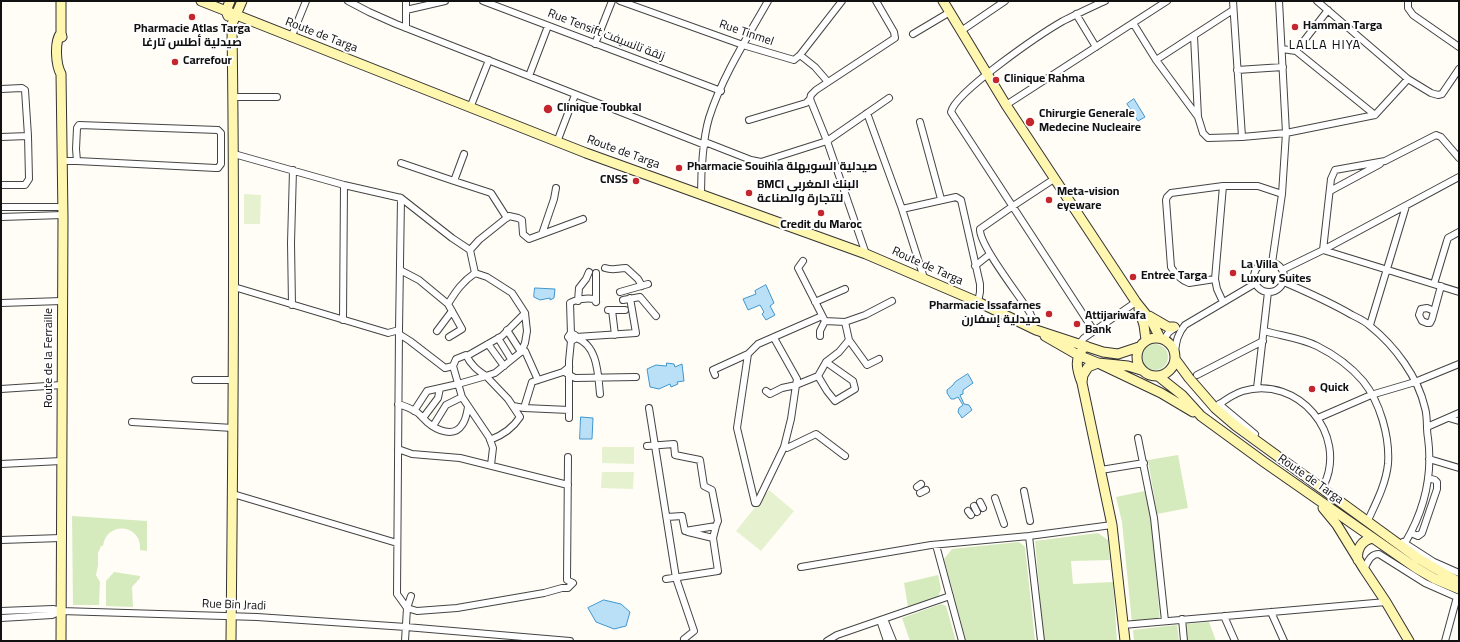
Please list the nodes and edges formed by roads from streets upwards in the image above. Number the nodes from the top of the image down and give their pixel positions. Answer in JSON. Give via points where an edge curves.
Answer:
{"nodes":[{"id":1,"x":61,"y":1,"type":"edge"},
{"id":2,"x":201,"y":1,"type":"edge"},
{"id":3,"x":230,"y":1,"type":"edge"},
{"id":4,"x":242,"y":1,"type":"edge"},
{"id":5,"x":306,"y":1,"type":"edge"},
{"id":6,"x":348,"y":1,"type":"edge"},
{"id":7,"x":406,"y":1,"type":"edge"},
{"id":8,"x":445,"y":1,"type":"edge"},
{"id":9,"x":483,"y":1,"type":"edge"},
{"id":10,"x":612,"y":1,"type":"edge"},
{"id":11,"x":620,"y":1,"type":"edge"},
{"id":12,"x":768,"y":1,"type":"edge"},
{"id":13,"x":842,"y":1,"type":"edge"},
{"id":14,"x":876,"y":1,"type":"edge"},
{"id":15,"x":943,"y":1,"type":"edge"},
{"id":16,"x":1005,"y":1,"type":"edge"},
{"id":17,"x":1085,"y":1,"type":"edge"},
{"id":18,"x":1105,"y":1,"type":"edge"},
{"id":19,"x":1167,"y":1,"type":"edge"},
{"id":20,"x":1233,"y":1,"type":"edge"},
{"id":21,"x":1279,"y":1,"type":"edge"},
{"id":22,"x":1317,"y":1,"type":"edge"},
{"id":23,"x":1408,"y":1,"type":"edge"},
{"id":24,"x":1088,"y":8,"type":"junction"},
{"id":25,"x":406,"y":10,"type":"junction"},
{"id":26,"x":1233,"y":10,"type":"junction"},
{"id":27,"x":1328,"y":10,"type":"junction"},
{"id":28,"x":226,"y":11,"type":"junction"},
{"id":29,"x":950,"y":12,"type":"junction"},
{"id":30,"x":1076,"y":14,"type":"junction"},
{"id":31,"x":234,"y":20,"type":"junction"},
{"id":32,"x":1133,"y":23,"type":"junction"},
{"id":33,"x":548,"y":26,"type":"junction"},
{"id":34,"x":406,"y":28,"type":"junction"},
{"id":35,"x":961,"y":31,"type":"junction"},
{"id":36,"x":913,"y":34,"type":"dead end"},
{"id":37,"x":1194,"y":36,"type":"junction"},
{"id":38,"x":291,"y":38,"type":"junction"},
{"id":39,"x":595,"y":44,"type":"junction"},
{"id":40,"x":743,"y":45,"type":"junction"},
{"id":41,"x":1096,"y":47,"type":"junction"},
{"id":42,"x":1459,"y":47,"type":"edge"},
{"id":43,"x":1282,"y":50,"type":"junction"},
{"id":44,"x":1296,"y":51,"type":"junction"},
{"id":45,"x":800,"y":56,"type":"junction"},
{"id":46,"x":489,"y":60,"type":"junction"},
{"id":47,"x":1156,"y":60,"type":"junction"},
{"id":48,"x":1283,"y":66,"type":"junction"},
{"id":49,"x":1459,"y":69,"type":"edge"},
{"id":50,"x":1237,"y":70,"type":"junction"},
{"id":51,"x":986,"y":74,"type":"junction"},
{"id":52,"x":529,"y":76,"type":"junction"},
{"id":53,"x":1408,"y":79,"type":"junction"},
{"id":54,"x":828,"y":82,"type":"junction"},
{"id":55,"x":1,"y":89,"type":"edge"},
{"id":56,"x":720,"y":91,"type":"junction"},
{"id":57,"x":575,"y":95,"type":"junction"},
{"id":58,"x":234,"y":97,"type":"junction"},
{"id":59,"x":277,"y":97,"type":"dead end"},
{"id":60,"x":889,"y":98,"type":"dead end"},
{"id":61,"x":810,"y":99,"type":"junction"},
{"id":62,"x":1006,"y":105,"type":"junction"},
{"id":63,"x":470,"y":108,"type":"junction"},
{"id":64,"x":867,"y":113,"type":"junction"},
{"id":65,"x":1374,"y":115,"type":"junction"},
{"id":66,"x":1198,"y":118,"type":"junction"},
{"id":67,"x":749,"y":120,"type":"dead end"},
{"id":68,"x":920,"y":122,"type":"dead end"},
{"id":69,"x":1286,"y":133,"type":"junction"},
{"id":70,"x":28,"y":136,"type":"junction"},
{"id":71,"x":1,"y":137,"type":"edge"},
{"id":72,"x":1242,"y":137,"type":"junction"},
{"id":73,"x":828,"y":141,"type":"junction"},
{"id":74,"x":557,"y":142,"type":"junction"},
{"id":75,"x":705,"y":144,"type":"junction"},
{"id":76,"x":234,"y":154,"type":"junction"},
{"id":77,"x":464,"y":154,"type":"dead end"},
{"id":78,"x":1459,"y":158,"type":"edge"},
{"id":79,"x":62,"y":161,"type":"junction"},
{"id":80,"x":77,"y":161,"type":"junction"},
{"id":81,"x":1385,"y":161,"type":"junction"},
{"id":82,"x":401,"y":163,"type":"dead end"},
{"id":83,"x":294,"y":170,"type":"junction"},
{"id":84,"x":1459,"y":177,"type":"edge"},
{"id":85,"x":1054,"y":179,"type":"junction"},
{"id":86,"x":454,"y":181,"type":"junction"},
{"id":87,"x":1,"y":185,"type":"edge"},
{"id":88,"x":344,"y":185,"type":"junction"},
{"id":89,"x":1223,"y":186,"type":"junction"},
{"id":90,"x":556,"y":188,"type":"dead end"},
{"id":91,"x":1330,"y":191,"type":"junction"},
{"id":92,"x":701,"y":194,"type":"junction"},
{"id":93,"x":1282,"y":194,"type":"junction"},
{"id":94,"x":401,"y":198,"type":"junction"},
{"id":95,"x":941,"y":199,"type":"junction"},
{"id":96,"x":1012,"y":206,"type":"junction"},
{"id":97,"x":1406,"y":206,"type":"junction"},
{"id":98,"x":1,"y":207,"type":"edge"},
{"id":99,"x":902,"y":209,"type":"junction"},
{"id":100,"x":62,"y":211,"type":"junction"},
{"id":101,"x":1,"y":217,"type":"edge"},
{"id":102,"x":507,"y":218,"type":"junction"},
{"id":103,"x":583,"y":219,"type":"dead end"},
{"id":104,"x":1459,"y":232,"type":"edge"},
{"id":105,"x":542,"y":234,"type":"junction"},
{"id":106,"x":980,"y":235,"type":"junction"},
{"id":107,"x":971,"y":240,"type":"junction"},
{"id":108,"x":470,"y":250,"type":"junction"},
{"id":109,"x":1323,"y":250,"type":"junction"},
{"id":110,"x":866,"y":254,"type":"junction"},
{"id":111,"x":990,"y":254,"type":"junction"},
{"id":112,"x":803,"y":261,"type":"dead end"},
{"id":113,"x":1272,"y":263,"type":"junction"},
{"id":114,"x":975,"y":266,"type":"junction"},
{"id":115,"x":605,"y":268,"type":"dead end"},
{"id":116,"x":400,"y":270,"type":"junction"},
{"id":117,"x":1282,"y":270,"type":"junction"},
{"id":118,"x":1388,"y":270,"type":"junction"},
{"id":119,"x":588,"y":272,"type":"dead end"},
{"id":120,"x":475,"y":273,"type":"junction"},
{"id":121,"x":596,"y":273,"type":"dead end"},
{"id":122,"x":924,"y":278,"type":"junction"},
{"id":123,"x":1214,"y":279,"type":"junction"},
{"id":124,"x":1284,"y":282,"type":"junction"},
{"id":125,"x":1256,"y":283,"type":"junction"},
{"id":126,"x":1434,"y":284,"type":"junction"},
{"id":127,"x":1441,"y":286,"type":"junction"},
{"id":128,"x":234,"y":287,"type":"junction"},
{"id":129,"x":845,"y":289,"type":"dead end"},
{"id":130,"x":620,"y":292,"type":"dead end"},
{"id":131,"x":1268,"y":292,"type":"junction"},
{"id":132,"x":1459,"y":292,"type":"edge"},
{"id":133,"x":630,"y":298,"type":"junction"},
{"id":134,"x":623,"y":300,"type":"dead end"},
{"id":135,"x":62,"y":301,"type":"junction"},
{"id":136,"x":578,"y":301,"type":"junction"},
{"id":137,"x":892,"y":301,"type":"dead end"},
{"id":138,"x":815,"y":302,"type":"junction"},
{"id":139,"x":978,"y":302,"type":"junction"},
{"id":140,"x":1136,"y":302,"type":"junction"},
{"id":141,"x":1223,"y":302,"type":"junction"},
{"id":142,"x":1,"y":303,"type":"edge"},
{"id":143,"x":448,"y":304,"type":"junction"},
{"id":144,"x":292,"y":305,"type":"junction"},
{"id":145,"x":625,"y":310,"type":"dead end"},
{"id":146,"x":452,"y":311,"type":"junction"},
{"id":147,"x":1434,"y":311,"type":"dead end"},
{"id":148,"x":525,"y":314,"type":"junction"},
{"id":149,"x":1147,"y":315,"type":"junction"},
{"id":150,"x":656,"y":316,"type":"dead end"},
{"id":151,"x":824,"y":319,"type":"junction"},
{"id":152,"x":344,"y":320,"type":"junction"},
{"id":153,"x":845,"y":322,"type":"junction"},
{"id":154,"x":1185,"y":325,"type":"junction"},
{"id":155,"x":1370,"y":325,"type":"junction"},
{"id":156,"x":1174,"y":327,"type":"junction"},
{"id":157,"x":1034,"y":329,"type":"junction"},
{"id":158,"x":507,"y":330,"type":"junction"},
{"id":159,"x":437,"y":331,"type":"dead end"},
{"id":160,"x":1094,"y":331,"type":"junction"},
{"id":161,"x":399,"y":332,"type":"junction"},
{"id":162,"x":1264,"y":332,"type":"junction"},
{"id":163,"x":615,"y":335,"type":"junction"},
{"id":164,"x":820,"y":336,"type":"dead end"},
{"id":165,"x":573,"y":337,"type":"junction"},
{"id":166,"x":449,"y":338,"type":"dead end"},
{"id":167,"x":498,"y":338,"type":"junction"},
{"id":168,"x":774,"y":338,"type":"junction"},
{"id":169,"x":1162,"y":338,"type":"junction"},
{"id":170,"x":849,"y":340,"type":"junction"},
{"id":171,"x":1146,"y":340,"type":"junction"},
{"id":172,"x":1263,"y":342,"type":"junction"},
{"id":173,"x":488,"y":344,"type":"junction"},
{"id":174,"x":1083,"y":345,"type":"junction"},
{"id":175,"x":1139,"y":347,"type":"junction"},
{"id":176,"x":521,"y":352,"type":"junction"},
{"id":177,"x":748,"y":354,"type":"junction"},
{"id":178,"x":1078,"y":354,"type":"junction"},
{"id":179,"x":467,"y":356,"type":"junction"},
{"id":180,"x":1175,"y":356,"type":"junction"},
{"id":181,"x":879,"y":358,"type":"dead end"},
{"id":182,"x":511,"y":360,"type":"junction"},
{"id":183,"x":826,"y":362,"type":"junction"},
{"id":184,"x":1098,"y":363,"type":"junction"},
{"id":185,"x":1459,"y":364,"type":"edge"},
{"id":186,"x":453,"y":366,"type":"junction"},
{"id":187,"x":504,"y":366,"type":"junction"},
{"id":188,"x":1141,"y":370,"type":"junction"},
{"id":189,"x":566,"y":373,"type":"junction"},
{"id":190,"x":714,"y":375,"type":"dead end"},
{"id":191,"x":1197,"y":375,"type":"dead end"},
{"id":192,"x":486,"y":376,"type":"junction"},
{"id":193,"x":818,"y":376,"type":"junction"},
{"id":194,"x":1158,"y":376,"type":"junction"},
{"id":195,"x":599,"y":377,"type":"junction"},
{"id":196,"x":636,"y":377,"type":"dead end"},
{"id":197,"x":195,"y":380,"type":"dead end"},
{"id":198,"x":234,"y":380,"type":"junction"},
{"id":199,"x":538,"y":380,"type":"junction"},
{"id":200,"x":1415,"y":382,"type":"junction"},
{"id":201,"x":458,"y":384,"type":"junction"},
{"id":202,"x":1082,"y":384,"type":"junction"},
{"id":203,"x":62,"y":385,"type":"junction"},
{"id":204,"x":796,"y":385,"type":"junction"},
{"id":205,"x":440,"y":388,"type":"junction"},
{"id":206,"x":1257,"y":388,"type":"junction"},
{"id":207,"x":1,"y":389,"type":"edge"},
{"id":208,"x":766,"y":391,"type":"dead end"},
{"id":209,"x":600,"y":394,"type":"dead end"},
{"id":210,"x":1371,"y":395,"type":"junction"},
{"id":211,"x":462,"y":398,"type":"junction"},
{"id":212,"x":398,"y":404,"type":"junction"},
{"id":213,"x":513,"y":406,"type":"junction"},
{"id":214,"x":1217,"y":406,"type":"junction"},
{"id":215,"x":468,"y":407,"type":"junction"},
{"id":216,"x":524,"y":408,"type":"junction"},
{"id":217,"x":649,"y":408,"type":"dead end"},
{"id":218,"x":569,"y":410,"type":"junction"},
{"id":219,"x":414,"y":411,"type":"junction"},
{"id":220,"x":1459,"y":413,"type":"edge"},
{"id":221,"x":1201,"y":416,"type":"junction"},
{"id":222,"x":423,"y":418,"type":"junction"},
{"id":223,"x":569,"y":418,"type":"dead end"},
{"id":224,"x":1318,"y":418,"type":"junction"},
{"id":225,"x":1449,"y":418,"type":"junction"},
{"id":226,"x":1459,"y":421,"type":"edge"},
{"id":227,"x":132,"y":422,"type":"dead end"},
{"id":228,"x":433,"y":426,"type":"junction"},
{"id":229,"x":1427,"y":427,"type":"junction"},
{"id":230,"x":233,"y":428,"type":"junction"},
{"id":231,"x":1138,"y":438,"type":"dead end"},
{"id":232,"x":490,"y":440,"type":"junction"},
{"id":233,"x":647,"y":446,"type":"dead end"},
{"id":234,"x":655,"y":446,"type":"junction"},
{"id":235,"x":784,"y":447,"type":"junction"},
{"id":236,"x":398,"y":449,"type":"junction"},
{"id":237,"x":845,"y":456,"type":"dead end"},
{"id":238,"x":568,"y":457,"type":"dead end"},
{"id":239,"x":1429,"y":459,"type":"junction"},
{"id":240,"x":61,"y":461,"type":"junction"},
{"id":241,"x":1144,"y":463,"type":"junction"},
{"id":242,"x":1,"y":464,"type":"edge"},
{"id":243,"x":491,"y":465,"type":"junction"},
{"id":244,"x":1459,"y":468,"type":"edge"},
{"id":245,"x":1101,"y":470,"type":"junction"},
{"id":246,"x":1428,"y":478,"type":"junction"},
{"id":247,"x":568,"y":485,"type":"junction"},
{"id":248,"x":1324,"y":485,"type":"junction"},
{"id":249,"x":1024,"y":491,"type":"dead end"},
{"id":250,"x":233,"y":494,"type":"junction"},
{"id":251,"x":995,"y":498,"type":"dead end"},
{"id":252,"x":1316,"y":499,"type":"junction"},
{"id":253,"x":667,"y":517,"type":"junction"},
{"id":254,"x":1369,"y":518,"type":"junction"},
{"id":255,"x":1030,"y":521,"type":"dead end"},
{"id":256,"x":1004,"y":524,"type":"dead end"},
{"id":257,"x":1112,"y":525,"type":"junction"},
{"id":258,"x":716,"y":526,"type":"junction"},
{"id":259,"x":685,"y":531,"type":"junction"},
{"id":260,"x":1411,"y":533,"type":"junction"},
{"id":261,"x":1030,"y":536,"type":"junction"},
{"id":262,"x":61,"y":538,"type":"junction"},
{"id":263,"x":713,"y":538,"type":"junction"},
{"id":264,"x":1373,"y":538,"type":"junction"},
{"id":265,"x":1,"y":540,"type":"edge"},
{"id":266,"x":397,"y":543,"type":"junction"},
{"id":267,"x":1405,"y":543,"type":"junction"},
{"id":268,"x":936,"y":545,"type":"junction"},
{"id":269,"x":1358,"y":560,"type":"junction"},
{"id":270,"x":801,"y":567,"type":"dead end"},
{"id":271,"x":1364,"y":569,"type":"junction"},
{"id":272,"x":1459,"y":573,"type":"edge"},
{"id":273,"x":676,"y":578,"type":"junction"},
{"id":274,"x":666,"y":579,"type":"dead end"},
{"id":275,"x":1459,"y":582,"type":"edge"},
{"id":276,"x":1458,"y":595,"type":"edge"},
{"id":277,"x":411,"y":596,"type":"dead end"},
{"id":278,"x":950,"y":596,"type":"junction"},
{"id":279,"x":1386,"y":602,"type":"junction"},
{"id":280,"x":407,"y":608,"type":"junction"},
{"id":281,"x":1,"y":611,"type":"edge"},
{"id":282,"x":61,"y":611,"type":"junction"},
{"id":283,"x":1271,"y":612,"type":"junction"},
{"id":284,"x":231,"y":616,"type":"junction"},
{"id":285,"x":1224,"y":616,"type":"junction"},
{"id":286,"x":1,"y":618,"type":"edge"},
{"id":287,"x":1182,"y":619,"type":"junction"},
{"id":288,"x":882,"y":620,"type":"junction"},
{"id":289,"x":1165,"y":621,"type":"junction"},
{"id":290,"x":1123,"y":624,"type":"junction"},
{"id":291,"x":406,"y":627,"type":"junction"},
{"id":292,"x":684,"y":639,"type":"dead end"},
{"id":293,"x":1446,"y":640,"type":"edge"},
{"id":294,"x":61,"y":641,"type":"edge"},
{"id":295,"x":231,"y":641,"type":"edge"},
{"id":296,"x":405,"y":641,"type":"edge"},
{"id":297,"x":570,"y":641,"type":"edge"},
{"id":298,"x":827,"y":641,"type":"edge"},
{"id":299,"x":887,"y":641,"type":"edge"},
{"id":300,"x":893,"y":641,"type":"edge"},
{"id":301,"x":962,"y":641,"type":"edge"},
{"id":302,"x":1041,"y":641,"type":"edge"},
{"id":303,"x":1125,"y":641,"type":"edge"},
{"id":304,"x":1184,"y":641,"type":"edge"},
{"id":305,"x":1235,"y":641,"type":"edge"},
{"id":306,"x":1284,"y":641,"type":"edge"},
{"id":307,"x":1409,"y":641,"type":"edge"}],
"edges":[{"from":1,"to":79,"type":"street","name":"Route de la Ferraille","via":[[64,65],[60,74]]},
{"from":2,"to":28,"type":"street"},
{"from":3,"to":28,"type":"street"},
{"from":4,"to":31,"type":"street"},
{"from":5,"to":38,"type":"street"},
{"from":6,"to":34,"type":"street"},
{"from":7,"to":25,"type":"street"},
{"from":8,"to":25,"type":"street"},
{"from":9,"to":33,"type":"street","name":"Rue Tensift زنقة تانسيفت"},
{"from":10,"to":39,"type":"street"},
{"from":11,"to":40,"type":"street","name":"Rue Tinmel"},
{"from":12,"to":40,"type":"street"},
{"from":13,"to":45,"type":"street"},
{"from":14,"to":54,"type":"street","via":[[895,38]]},
{"from":15,"to":29,"type":"street"},
{"from":16,"to":35,"type":"street"},
{"from":17,"to":24,"type":"street"},
{"from":18,"to":24,"type":"street"},
{"from":19,"to":32,"type":"street"},
{"from":20,"to":26,"type":"street"},
{"from":21,"to":43,"type":"street"},
{"from":22,"to":27,"type":"street"},
{"from":23,"to":42,"type":"street","via":[[1408,8],[1413,14]]},
{"from":24,"to":30,"type":"street"},
{"from":25,"to":34,"type":"street"},
{"from":26,"to":37,"type":"street"},
{"from":26,"to":50,"type":"street"},
{"from":27,"to":44,"type":"street"},
{"from":27,"to":53,"type":"street"},
{"from":28,"to":31,"type":"street"},
{"from":29,"to":35,"type":"street"},
{"from":29,"to":36,"type":"street"},
{"from":30,"to":41,"type":"street"},
{"from":30,"to":51,"type":"street"},
{"from":31,"to":38,"type":"street","name":"Route de Targa"},
{"from":31,"to":58,"type":"street"},
{"from":32,"to":41,"type":"street"},
{"from":32,"to":47,"type":"street"},
{"from":33,"to":39,"type":"street","name":"Rue Tensift زنقة تانسيفت"},
{"from":33,"to":52,"type":"street"},
{"from":34,"to":46,"type":"street"},
{"from":35,"to":51,"type":"street"},
{"from":37,"to":47,"type":"street"},
{"from":37,"to":66,"type":"street"},
{"from":38,"to":63,"type":"street","name":"Route de Targa"},
{"from":39,"to":56,"type":"street","name":"Rue Tensift زنقة تانسيفت"},
{"from":40,"to":45,"type":"street","name":"Rue Tinmel","via":[[792,60]]},
{"from":40,"to":56,"type":"street"},
{"from":41,"to":62,"type":"street"},
{"from":43,"to":44,"type":"street"},
{"from":43,"to":48,"type":"street"},
{"from":44,"to":65,"type":"street"},
{"from":45,"to":54,"type":"street","via":[[815,67]]},
{"from":46,"to":52,"type":"street"},
{"from":46,"to":63,"type":"street"},
{"from":47,"to":66,"type":"street"},
{"from":48,"to":50,"type":"street"},
{"from":48,"to":69,"type":"street"},
{"from":49,"to":53,"type":"street","via":[[1442,94],[1438,95]]},
{"from":50,"to":72,"type":"street"},
{"from":51,"to":62,"type":"street"},
{"from":51,"to":96,"type":"street","via":[[953,105],[951,112]]},
{"from":52,"to":57,"type":"street"},
{"from":53,"to":65,"type":"street"},
{"from":54,"to":61,"type":"street","via":[[813,92]]},
{"from":55,"to":70,"type":"street","via":[[25,90]]},
{"from":56,"to":75,"type":"street","via":[[709,117]]},
{"from":57,"to":74,"type":"street"},
{"from":57,"to":75,"type":"street"},
{"from":58,"to":59,"type":"street"},
{"from":58,"to":76,"type":"street"},
{"from":60,"to":64,"type":"street"},
{"from":61,"to":67,"type":"street","via":[[806,103]]},
{"from":61,"to":73,"type":"street"},
{"from":62,"to":85,"type":"street"},
{"from":63,"to":74,"type":"street","name":"Route de Targa"},
{"from":64,"to":73,"type":"street"},
{"from":64,"to":99,"type":"street"},
{"from":65,"to":69,"type":"street"},
{"from":66,"to":72,"type":"street","via":[[1203,133],[1208,138]]},
{"from":68,"to":95,"type":"street"},
{"from":69,"to":72,"type":"street"},
{"from":69,"to":93,"type":"street"},
{"from":70,"to":71,"type":"street"},
{"from":70,"to":87,"type":"street","via":[[28,183]]},
{"from":73,"to":75,"type":"street","via":[[761,162]]},
{"from":73,"to":110,"type":"street"},
{"from":74,"to":92,"type":"street","name":"Route de Targa"},
{"from":75,"to":92,"type":"street"},
{"from":76,"to":83,"type":"street"},
{"from":76,"to":128,"type":"street"},
{"from":77,"to":86,"type":"street"},
{"from":78,"to":81,"type":"street","via":[[1441,137],[1436,135]]},
{"from":79,"to":80,"type":"street"},
{"from":79,"to":100,"type":"street","name":"Route de la Ferraille"},
{"from":80,"to":80,"type":"street","via":[[218,168],[221,164],[221,133],[218,130],[80,125],[77,128]]},
{"from":81,"to":91,"type":"street"},
{"from":81,"to":91,"type":"street","via":[[1335,170]]},
{"from":82,"to":86,"type":"street"},
{"from":83,"to":88,"type":"street"},
{"from":83,"to":144,"type":"street"},
{"from":84,"to":97,"type":"street"},
{"from":85,"to":96,"type":"street"},
{"from":85,"to":140,"type":"street"},
{"from":86,"to":102,"type":"street","via":[[491,192]]},
{"from":88,"to":94,"type":"street"},
{"from":88,"to":152,"type":"street"},
{"from":89,"to":93,"type":"street","via":[[1258,186]]},
{"from":89,"to":123,"type":"street"},
{"from":89,"to":123,"type":"street","via":[[1171,193],[1166,200],[1171,267],[1174,273],[1189,283]]},
{"from":90,"to":105,"type":"street"},
{"from":91,"to":109,"type":"street"},
{"from":92,"to":110,"type":"street","name":"Route de Targa"},
{"from":93,"to":113,"type":"street"},
{"from":94,"to":108,"type":"street"},
{"from":94,"to":116,"type":"street"},
{"from":95,"to":99,"type":"street"},
{"from":95,"to":107,"type":"street","via":[[956,197],[961,200]]},
{"from":96,"to":106,"type":"street","via":[[981,227]]},
{"from":96,"to":160,"type":"street"},
{"from":97,"to":109,"type":"street"},
{"from":97,"to":118,"type":"street"},
{"from":98,"to":100,"type":"street"},
{"from":99,"to":122,"type":"street"},
{"from":100,"to":101,"type":"street"},
{"from":100,"to":135,"type":"street","name":"Route de la Ferraille"},
{"from":102,"to":105,"type":"street","via":[[509,216],[522,220],[523,234],[529,238]]},
{"from":102,"to":108,"type":"street"},
{"from":103,"to":105,"type":"street"},
{"from":104,"to":126,"type":"street","via":[[1446,241]]},
{"from":106,"to":107,"type":"street"},
{"from":106,"to":111,"type":"street"},
{"from":107,"to":114,"type":"street"},
{"from":108,"to":120,"type":"street"},
{"from":109,"to":117,"type":"street"},
{"from":109,"to":118,"type":"street"},
{"from":110,"to":122,"type":"street","name":"Route de Targa"},
{"from":111,"to":114,"type":"street"},
{"from":111,"to":157,"type":"street","via":[[1030,313]]},
{"from":112,"to":138,"type":"street","via":[[798,268]]},
{"from":113,"to":117,"type":"street"},
{"from":113,"to":125,"type":"street","via":[[1262,264],[1258,268],[1255,274]]},
{"from":114,"to":139,"type":"street","via":[[980,284]]},
{"from":115,"to":130,"type":"street","via":[[626,268],[645,285]]},
{"from":116,"to":143,"type":"street","via":[[419,280]]},
{"from":116,"to":161,"type":"street"},
{"from":117,"to":124,"type":"street"},
{"from":118,"to":126,"type":"street"},
{"from":118,"to":155,"type":"street"},
{"from":119,"to":136,"type":"street","via":[[586,280],[579,288]]},
{"from":120,"to":143,"type":"street","via":[[457,288]]},
{"from":120,"to":148,"type":"street","via":[[487,277],[512,294]]},
{"from":121,"to":136,"type":"street","via":[[596,302],[588,298]]},
{"from":122,"to":139,"type":"street","name":"Route de Targa"},
{"from":123,"to":141,"type":"street"},
{"from":124,"to":131,"type":"street","via":[[1278,290]]},
{"from":124,"to":155,"type":"street","via":[[1341,308]]},
{"from":125,"to":131,"type":"street"},
{"from":125,"to":141,"type":"street"},
{"from":126,"to":127,"type":"street"},
{"from":127,"to":132,"type":"street"},
{"from":127,"to":147,"type":"street"},
{"from":128,"to":144,"type":"street"},
{"from":128,"to":198,"type":"street"},
{"from":129,"to":138,"type":"street"},
{"from":131,"to":162,"type":"street"},
{"from":133,"to":134,"type":"street"},
{"from":133,"to":150,"type":"street","via":[[640,297]]},
{"from":133,"to":163,"type":"street","via":[[636,333]]},
{"from":135,"to":142,"type":"street"},
{"from":135,"to":203,"type":"street","name":"Route de la Ferraille"},
{"from":136,"to":165,"type":"street","via":[[570,303]]},
{"from":137,"to":153,"type":"street"},
{"from":138,"to":151,"type":"street"},
{"from":139,"to":157,"type":"street","name":"Route de Targa"},
{"from":140,"to":149,"type":"street"},
{"from":140,"to":160,"type":"street"},
{"from":140,"to":171,"type":"street"},
{"from":141,"to":154,"type":"street"},
{"from":143,"to":146,"type":"street"},
{"from":144,"to":152,"type":"street"},
{"from":145,"to":163,"type":"street","via":[[610,310]]},
{"from":146,"to":159,"type":"street"},
{"from":146,"to":166,"type":"street","via":[[462,329]]},
{"from":148,"to":158,"type":"street"},
{"from":148,"to":176,"type":"street","via":[[527,330]]},
{"from":149,"to":156,"type":"street","via":[[1168,327]]},
{"from":149,"to":169,"type":"street"},
{"from":151,"to":153,"type":"street"},
{"from":151,"to":164,"type":"street"},
{"from":151,"to":168,"type":"street"},
{"from":152,"to":161,"type":"street","via":[[388,333]]},
{"from":153,"to":170,"type":"street"},
{"from":154,"to":156,"type":"street"},
{"from":154,"to":180,"type":"street","via":[[1178,335]]},
{"from":155,"to":200,"type":"street","via":[[1394,350]]},
{"from":156,"to":169,"type":"street"},
{"from":157,"to":174,"type":"street","name":"Route de Targa"},
{"from":157,"to":178,"type":"street","name":"Route de Targa"},
{"from":158,"to":167,"type":"street"},
{"from":158,"to":176,"type":"street"},
{"from":160,"to":174,"type":"street","via":[[1084,338]]},
{"from":161,"to":186,"type":"street","via":[[445,368]]},
{"from":161,"to":212,"type":"street"},
{"from":162,"to":172,"type":"street"},
{"from":162,"to":210,"type":"street","via":[[1318,346],[1358,376]]},
{"from":163,"to":165,"type":"street"},
{"from":165,"to":189,"type":"street"},
{"from":165,"to":195,"type":"street","via":[[581,339],[596,359]]},
{"from":167,"to":173,"type":"street"},
{"from":167,"to":182,"type":"street"},
{"from":168,"to":177,"type":"street","via":[[758,344]]},
{"from":168,"to":204,"type":"street","via":[[797,379]]},
{"from":169,"to":171,"type":"street"},
{"from":169,"to":180,"type":"street","via":[[1171,344]]},
{"from":170,"to":181,"type":"street","via":[[867,365]]},
{"from":170,"to":183,"type":"street"},
{"from":171,"to":175,"type":"street"},
{"from":172,"to":191,"type":"street"},
{"from":172,"to":206,"type":"street"},
{"from":173,"to":179,"type":"street"},
{"from":173,"to":187,"type":"street"},
{"from":174,"to":175,"type":"street","name":"Route de Targa","via":[[1118,354]]},
{"from":174,"to":178,"type":"street"},
{"from":175,"to":188,"type":"street","via":[[1136,359]]},
{"from":176,"to":182,"type":"street"},
{"from":176,"to":199,"type":"street","via":[[525,351]]},
{"from":177,"to":190,"type":"street","via":[[713,370]]},
{"from":177,"to":235,"type":"street","via":[[737,428],[755,503],[759,500]]},
{"from":178,"to":184,"type":"street","name":"Route de Targa"},
{"from":178,"to":202,"type":"street","via":[[1077,369]]},
{"from":179,"to":186,"type":"street","via":[[456,360]]},
{"from":179,"to":192,"type":"street","via":[[475,369]]},
{"from":180,"to":194,"type":"street","via":[[1169,372]]},
{"from":180,"to":214,"type":"street","name":"Route de Targa","via":[[1193,382]]},
{"from":182,"to":187,"type":"street"},
{"from":183,"to":193,"type":"street"},
{"from":183,"to":193,"type":"street","via":[[854,381],[855,389],[835,400]]},
{"from":184,"to":188,"type":"street","name":"Route de Targa"},
{"from":184,"to":202,"type":"street","via":[[1088,367],[1083,375]]},
{"from":184,"to":221,"type":"street","via":[[1161,393]]},
{"from":185,"to":200,"type":"street"},
{"from":186,"to":201,"type":"street"},
{"from":187,"to":192,"type":"street"},
{"from":188,"to":194,"type":"street","via":[[1148,375]]},
{"from":189,"to":195,"type":"street","via":[[575,378]]},
{"from":189,"to":199,"type":"street"},
{"from":189,"to":218,"type":"street"},
{"from":192,"to":201,"type":"street"},
{"from":192,"to":213,"type":"street"},
{"from":193,"to":204,"type":"street"},
{"from":194,"to":221,"type":"street","name":"Route de Targa","via":[[1182,395]]},
{"from":195,"to":196,"type":"street"},
{"from":195,"to":209,"type":"street"},
{"from":197,"to":198,"type":"street"},
{"from":198,"to":230,"type":"street"},
{"from":199,"to":216,"type":"street","via":[[532,382]]},
{"from":200,"to":210,"type":"street"},
{"from":200,"to":229,"type":"street","via":[[1426,409]]},
{"from":201,"to":205,"type":"street"},
{"from":201,"to":211,"type":"street"},
{"from":202,"to":245,"type":"street"},
{"from":203,"to":207,"type":"street"},
{"from":203,"to":240,"type":"street","name":"Route de la Ferraille"},
{"from":204,"to":208,"type":"street","via":[[770,394]]},
{"from":204,"to":235,"type":"street"},
{"from":205,"to":219,"type":"street","via":[[427,390]]},
{"from":205,"to":222,"type":"street","via":[[438,398]]},
{"from":206,"to":214,"type":"street","via":[[1235,394]]},
{"from":206,"to":224,"type":"street","via":[[1293,397],[1306,405]]},
{"from":210,"to":224,"type":"street"},
{"from":210,"to":254,"type":"street","via":[[1387,439],[1388,466],[1382,490]]},
{"from":211,"to":215,"type":"street"},
{"from":211,"to":228,"type":"street","via":[[446,405]]},
{"from":212,"to":219,"type":"street"},
{"from":212,"to":236,"type":"street"},
{"from":213,"to":216,"type":"street"},
{"from":213,"to":232,"type":"street","via":[[520,417],[515,425]]},
{"from":214,"to":248,"type":"street"},
{"from":214,"to":275,"type":"street","name":"Route de Targa","via":[[1236,426],[1334,498],[1424,562]]},
{"from":215,"to":228,"type":"street","via":[[462,427],[448,433]]},
{"from":215,"to":232,"type":"street"},
{"from":216,"to":218,"type":"street"},
{"from":217,"to":234,"type":"street"},
{"from":218,"to":223,"type":"street"},
{"from":219,"to":222,"type":"street"},
{"from":220,"to":225,"type":"street"},
{"from":221,"to":252,"type":"street","name":"Route de Targa"},
{"from":222,"to":228,"type":"street"},
{"from":224,"to":248,"type":"street","via":[[1326,434],[1330,453],[1329,475]]},
{"from":225,"to":226,"type":"street"},
{"from":225,"to":229,"type":"street"},
{"from":227,"to":230,"type":"street"},
{"from":229,"to":239,"type":"street"},
{"from":230,"to":250,"type":"street"},
{"from":231,"to":241,"type":"street"},
{"from":232,"to":243,"type":"street"},
{"from":233,"to":234,"type":"street"},
{"from":234,"to":253,"type":"street"},
{"from":234,"to":258,"type":"street","via":[[674,444],[675,455],[700,460],[704,486],[712,490],[718,521]]},
{"from":235,"to":237,"type":"street","via":[[787,448],[816,434]]},
{"from":236,"to":243,"type":"street","via":[[412,454],[460,458]]},
{"from":236,"to":266,"type":"street"},
{"from":238,"to":247,"type":"street"},
{"from":239,"to":244,"type":"street"},
{"from":239,"to":246,"type":"street"},
{"from":240,"to":242,"type":"street"},
{"from":240,"to":262,"type":"street","name":"Route de la Ferraille"},
{"from":241,"to":245,"type":"street"},
{"from":241,"to":289,"type":"street","via":[[1154,518]]},
{"from":243,"to":247,"type":"street"},
{"from":245,"to":257,"type":"street"},
{"from":246,"to":260,"type":"street","via":[[1424,500]]},
{"from":246,"to":260,"type":"street","via":[[1436,480],[1437,489],[1422,533],[1418,536]]},
{"from":247,"to":280,"type":"street","via":[[567,580],[573,583],[568,588],[457,608],[417,611]]},
{"from":248,"to":254,"type":"street"},
{"from":249,"to":255,"type":"street"},
{"from":250,"to":266,"type":"street"},
{"from":250,"to":284,"type":"street"},
{"from":251,"to":256,"type":"street"},
{"from":252,"to":264,"type":"street","name":"Route de Targa"},
{"from":252,"to":269,"type":"street","via":[[1337,525]]},
{"from":253,"to":259,"type":"street","via":[[682,516]]},
{"from":253,"to":273,"type":"street"},
{"from":254,"to":267,"type":"street"},
{"from":257,"to":261,"type":"street"},
{"from":257,"to":290,"type":"street"},
{"from":258,"to":259,"type":"street"},
{"from":258,"to":263,"type":"street"},
{"from":259,"to":263,"type":"street"},
{"from":260,"to":267,"type":"street"},
{"from":261,"to":268,"type":"street"},
{"from":261,"to":302,"type":"street"},
{"from":262,"to":265,"type":"street"},
{"from":262,"to":282,"type":"street","name":"Route de la Ferraille"},
{"from":263,"to":273,"type":"street","via":[[718,571]]},
{"from":264,"to":269,"type":"street","via":[[1362,543],[1358,551]]},
{"from":264,"to":276,"type":"street","name":"Route de Targa"},
{"from":266,"to":280,"type":"street","via":[[397,594]]},
{"from":267,"to":272,"type":"street","via":[[1434,562]]},
{"from":268,"to":270,"type":"street"},
{"from":268,"to":278,"type":"street"},
{"from":269,"to":271,"type":"street"},
{"from":271,"to":276,"type":"street","via":[[1370,557],[1379,554],[1425,583]]},
{"from":271,"to":279,"type":"street"},
{"from":273,"to":274,"type":"street"},
{"from":273,"to":292,"type":"street","via":[[694,631]]},
{"from":276,"to":293,"type":"street"},
{"from":277,"to":280,"type":"street"},
{"from":278,"to":288,"type":"street"},
{"from":278,"to":301,"type":"street"},
{"from":279,"to":283,"type":"street"},
{"from":279,"to":307,"type":"street"},
{"from":280,"to":291,"type":"street"},
{"from":281,"to":282,"type":"street","name":"Rue Bin Jradi"},
{"from":282,"to":284,"type":"street","name":"Rue Bin Jradi"},
{"from":282,"to":286,"type":"street","name":"Rue Bin Jradi","via":[[52,615]]},
{"from":282,"to":294,"type":"street","name":"Route de la Ferraille"},
{"from":283,"to":285,"type":"street"},
{"from":283,"to":306,"type":"street"},
{"from":284,"to":291,"type":"street","name":"Rue Bin Jradi"},
{"from":284,"to":295,"type":"street"},
{"from":285,"to":287,"type":"street"},
{"from":285,"to":305,"type":"street"},
{"from":287,"to":289,"type":"street"},
{"from":287,"to":304,"type":"street"},
{"from":288,"to":298,"type":"street","via":[[837,635]]},
{"from":288,"to":299,"type":"street"},
{"from":288,"to":300,"type":"street"},
{"from":289,"to":290,"type":"street"},
{"from":290,"to":303,"type":"street"},
{"from":291,"to":296,"type":"street"},
{"from":291,"to":297,"type":"street","name":"Rue Bin Jradi"}]}
